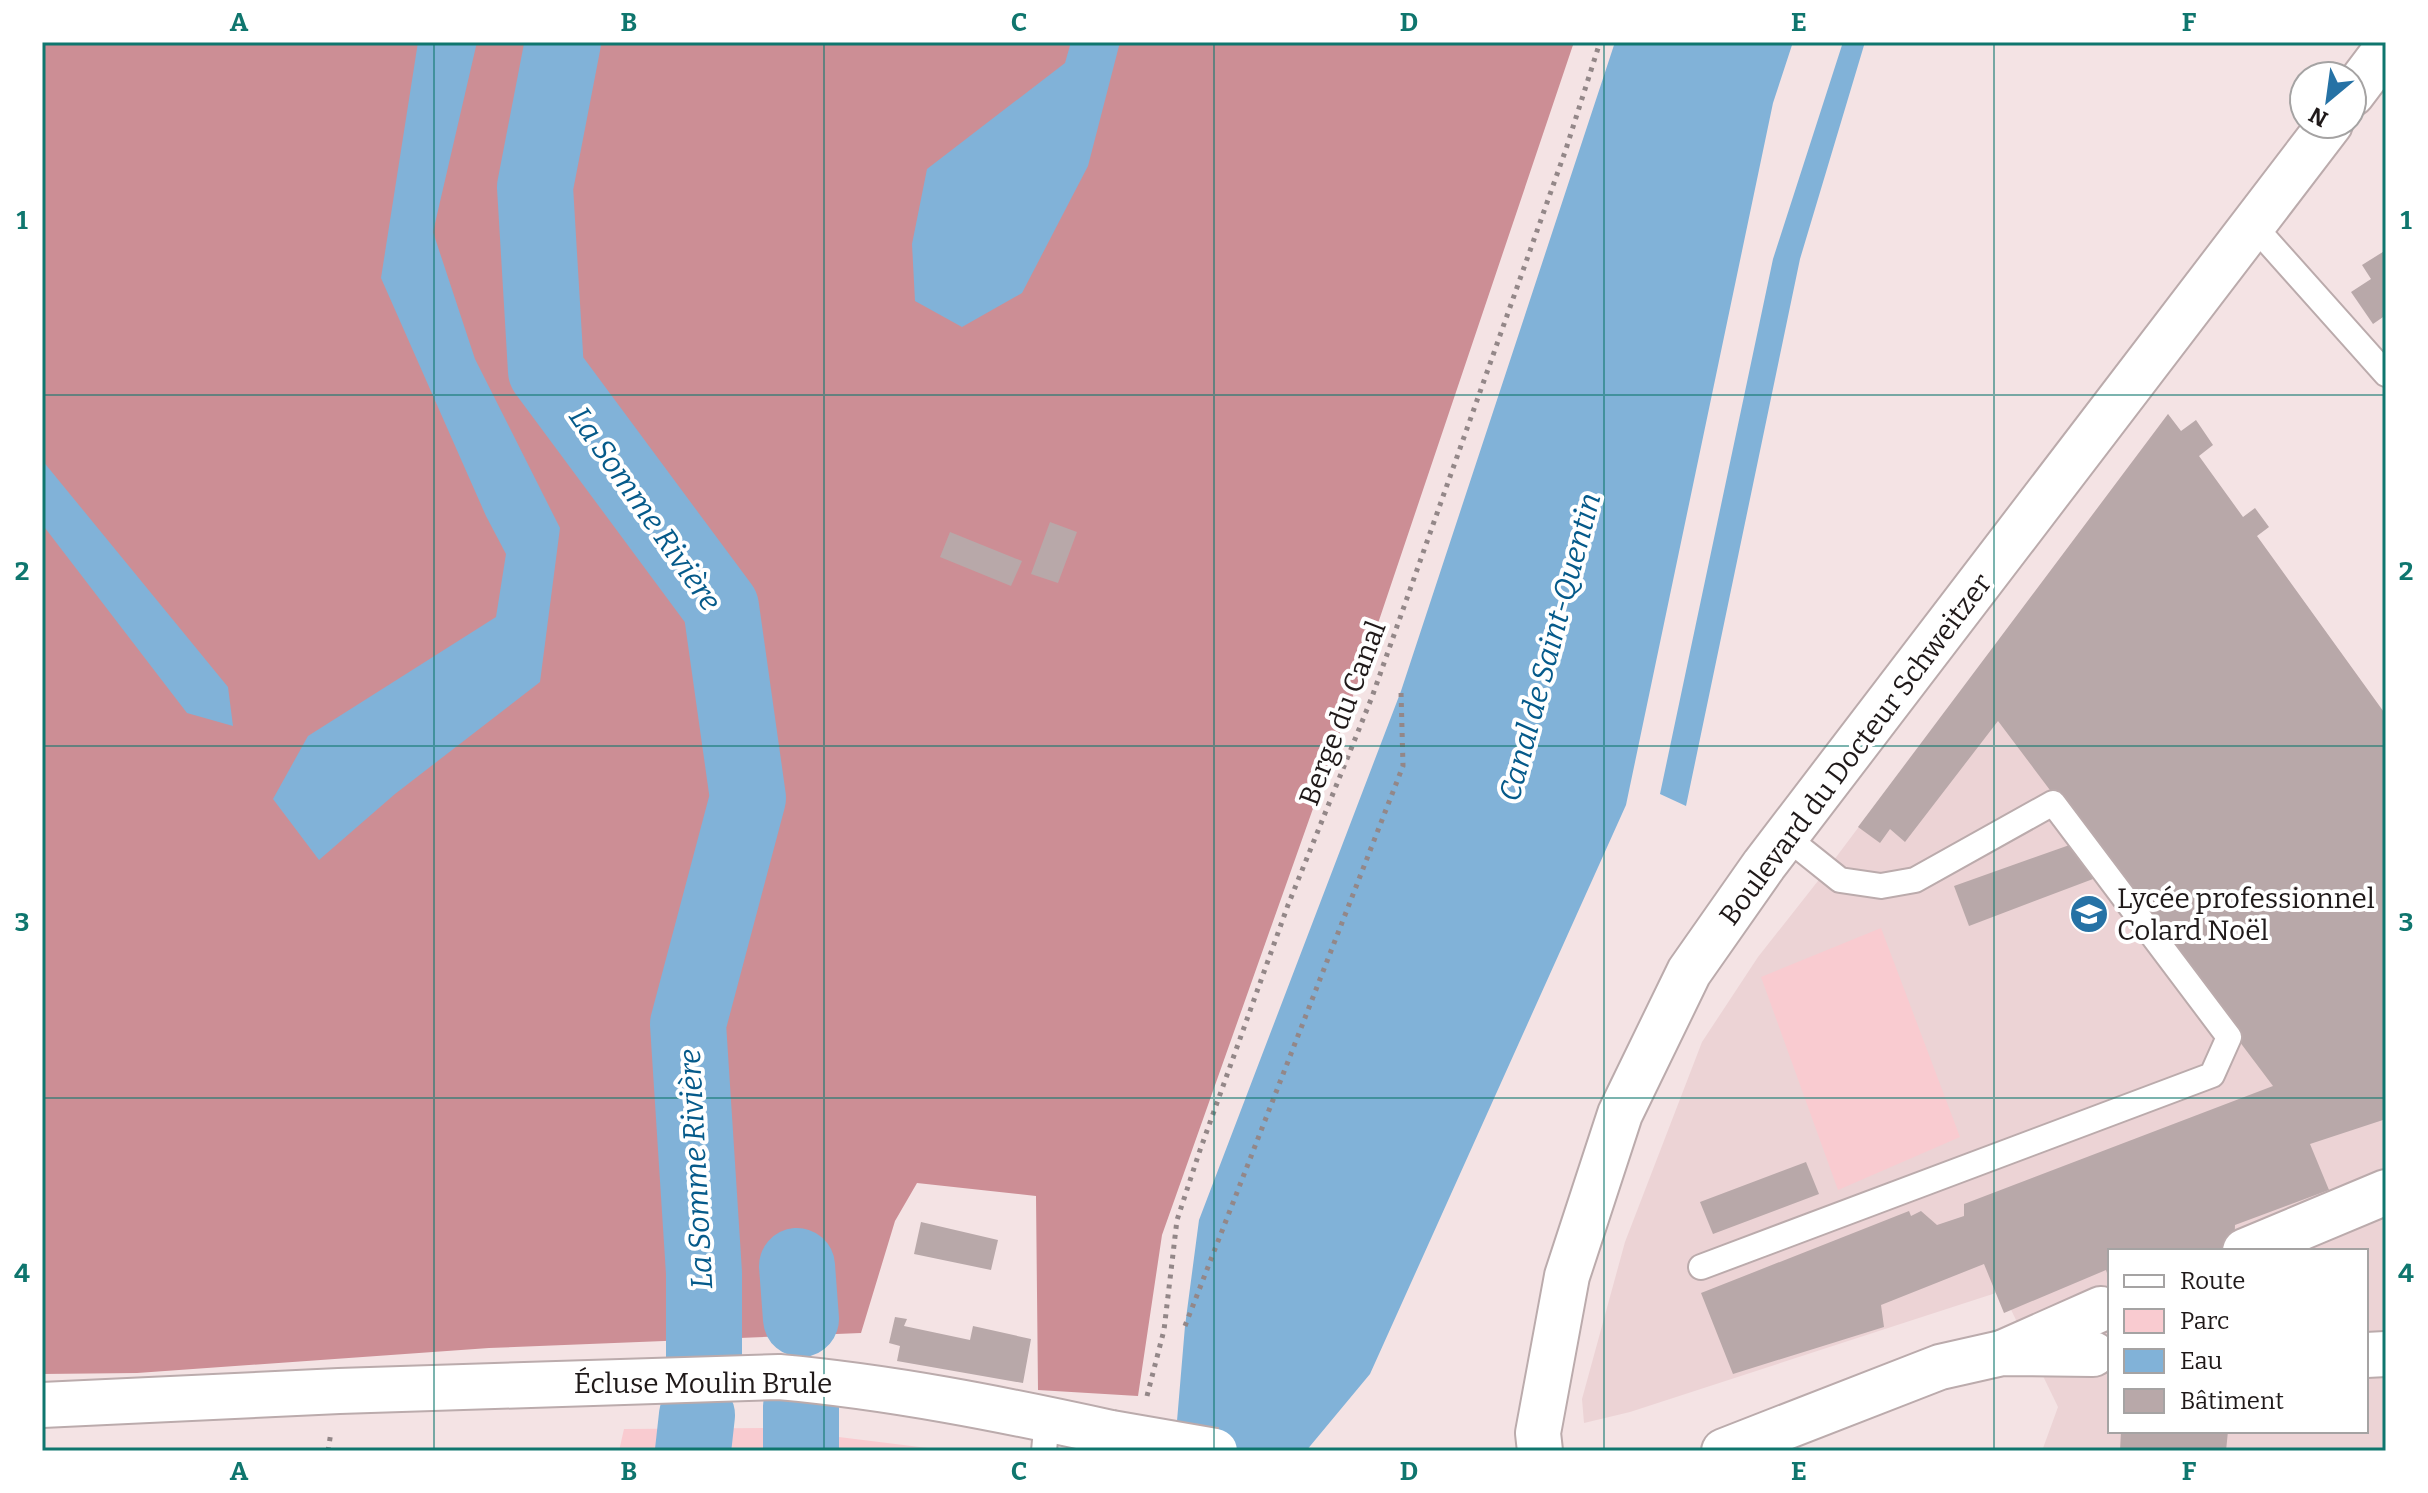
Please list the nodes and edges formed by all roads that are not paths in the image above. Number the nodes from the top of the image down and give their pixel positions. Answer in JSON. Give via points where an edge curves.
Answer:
{"nodes":[{"id":1,"x":2386,"y":49,"type":"edge"},
{"id":2,"x":2368,"y":73,"type":"edge"},
{"id":3,"x":2318,"y":140,"type":"edge"},
{"id":4,"x":2253,"y":225,"type":"junction"},
{"id":5,"x":2386,"y":374,"type":"edge"},
{"id":6,"x":1785,"y":836,"type":"junction"},
{"id":7,"x":2386,"y":1192,"type":"edge"},
{"id":8,"x":2250,"y":1249,"type":"edge"},
{"id":9,"x":1701,"y":1267,"type":"dead end"},
{"id":10,"x":2101,"y":1309,"type":"dead end"},
{"id":11,"x":2002,"y":1353,"type":"junction"},
{"id":12,"x":2093,"y":1354,"type":"dead end"},
{"id":13,"x":42,"y":1405,"type":"edge"},
{"id":14,"x":1046,"y":1435,"type":"edge"},
{"id":15,"x":1215,"y":1451,"type":"edge"},
{"id":16,"x":1540,"y":1451,"type":"edge"},
{"id":17,"x":1724,"y":1451,"type":"edge"}],
"edges":[{"from":1,"to":2,"type":"street"},
{"from":3,"to":4,"type":"street","name":"Boulevard du Docteur Schweitzer"},
{"from":4,"to":5,"type":"lane"},
{"from":4,"to":6,"type":"street","name":"Boulevard du Docteur Schweitzer"},
{"from":6,"to":9,"type":"lane","via":[[1840,880],[1881,886],[1915,880],[2053,803],[2229,1037],[2212,1075]]},
{"from":6,"to":16,"type":"street","name":"Boulevard du Docteur Schweitzer","via":[[1689,972],[1620,1114],[1567,1276],[1538,1433]]},
{"from":7,"to":8,"type":"street"},
{"from":10,"to":11,"type":"street"},
{"from":11,"to":12,"type":"street"},
{"from":11,"to":17,"type":"street","via":[[1940,1367]]},
{"from":13,"to":14,"type":"street","name":"Écluse Moulin Brule","via":[[779,1377],[852,1383]]},
{"from":14,"to":15,"type":"street","name":"Écluse Moulin Brule","bridge":true,"via":[[1111,1433]]}]}
